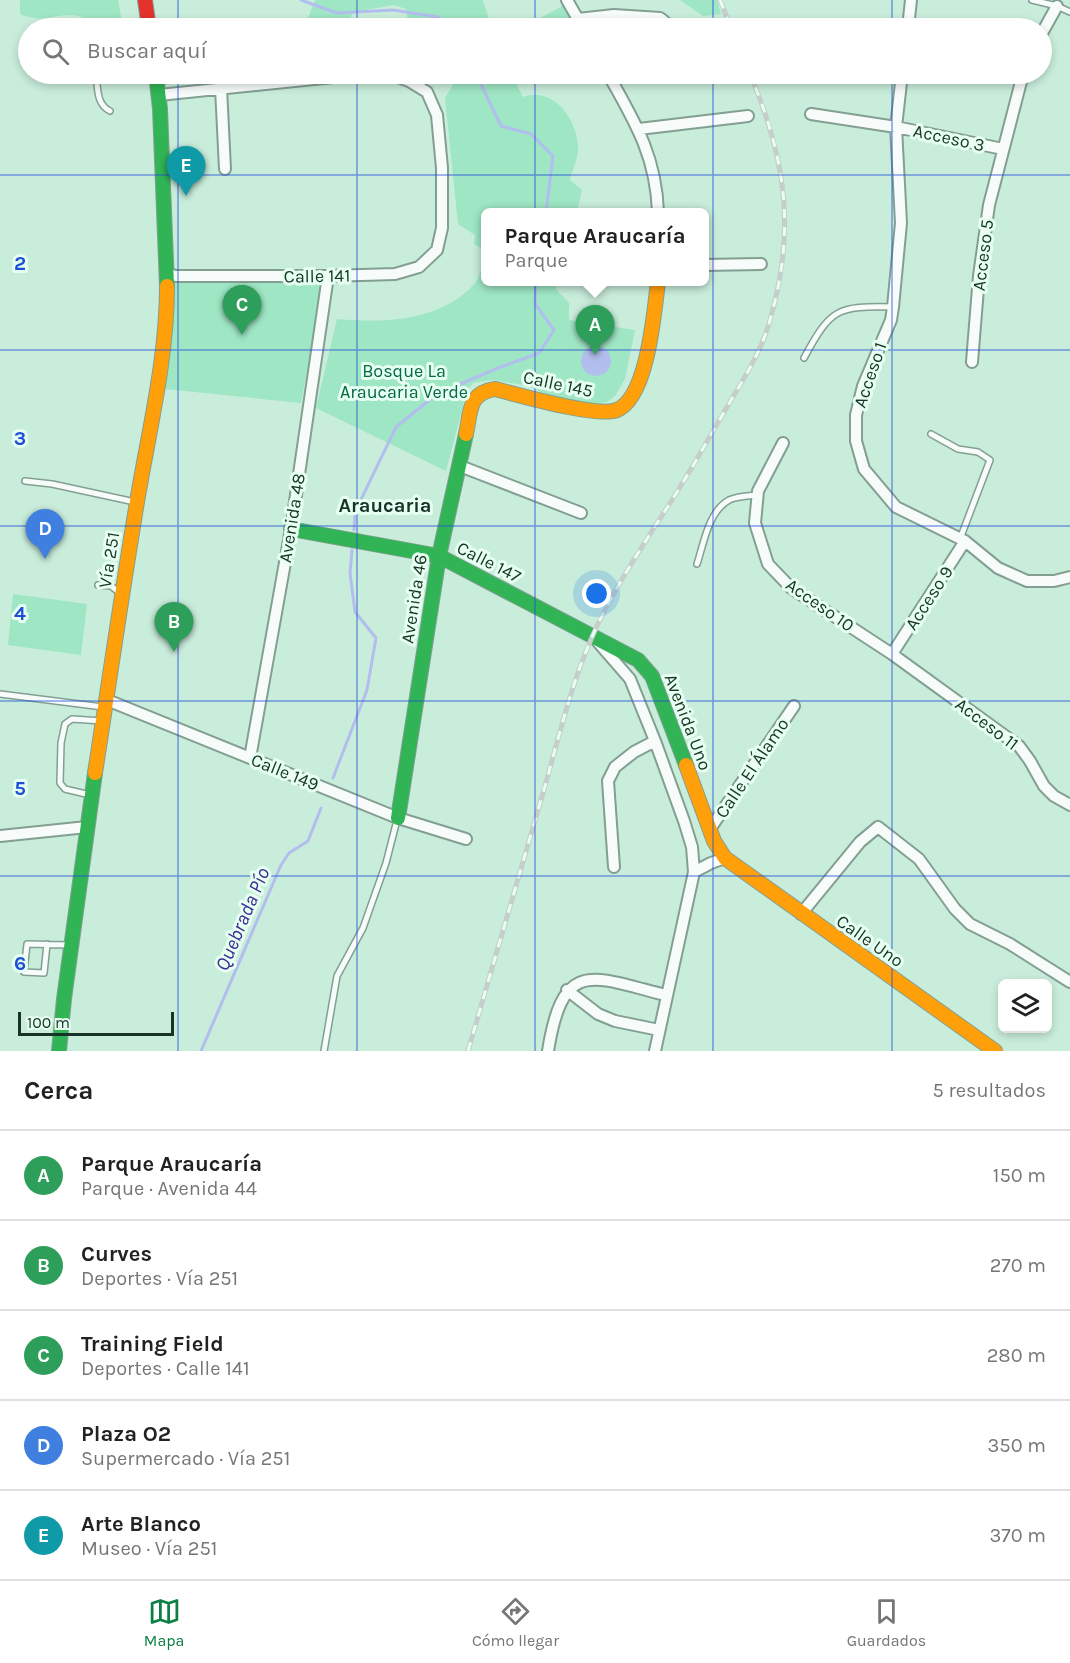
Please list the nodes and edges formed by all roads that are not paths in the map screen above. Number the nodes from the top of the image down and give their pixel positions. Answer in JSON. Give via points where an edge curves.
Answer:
{"nodes":[{"id":1,"x":145,"y":0,"type":"edge"},
{"id":2,"x":567,"y":0,"type":"edge"},
{"id":3,"x":911,"y":0,"type":"edge"},
{"id":4,"x":1032,"y":0,"type":"edge"},
{"id":5,"x":1057,"y":6,"type":"junction"},
{"id":6,"x":1070,"y":12,"type":"edge"},
{"id":7,"x":148,"y":18,"type":"edge"},
{"id":8,"x":578,"y":18,"type":"edge"},
{"id":9,"x":604,"y":18,"type":"edge"},
{"id":10,"x":660,"y":18,"type":"edge"},
{"id":11,"x":909,"y":18,"type":"edge"},
{"id":12,"x":1050,"y":18,"type":"edge"},
{"id":13,"x":97,"y":84,"type":"edge"},
{"id":14,"x":157,"y":84,"type":"edge"},
{"id":15,"x":262,"y":84,"type":"edge"},
{"id":16,"x":414,"y":84,"type":"edge"},
{"id":17,"x":614,"y":84,"type":"edge"},
{"id":18,"x":901,"y":84,"type":"edge"},
{"id":19,"x":1020,"y":84,"type":"edge"},
{"id":20,"x":221,"y":88,"type":"junction"},
{"id":21,"x":159,"y":95,"type":"junction"},
{"id":22,"x":110,"y":111,"type":"dead end"},
{"id":23,"x":811,"y":114,"type":"dead end"},
{"id":24,"x":748,"y":116,"type":"dead end"},
{"id":25,"x":896,"y":127,"type":"junction"},
{"id":26,"x":639,"y":129,"type":"junction"},
{"id":27,"x":1002,"y":149,"type":"junction"},
{"id":28,"x":225,"y":169,"type":"dead end"},
{"id":29,"x":658,"y":208,"type":"edge"},
{"id":30,"x":709,"y":264,"type":"edge"},
{"id":31,"x":761,"y":264,"type":"dead end"},
{"id":32,"x":168,"y":274,"type":"junction"},
{"id":33,"x":328,"y":276,"type":"junction"},
{"id":34,"x":657,"y":286,"type":"edge"},
{"id":35,"x":893,"y":307,"type":"junction"},
{"id":36,"x":804,"y":358,"type":"dead end"},
{"id":37,"x":972,"y":362,"type":"dead end"},
{"id":38,"x":482,"y":391,"type":"joint"},
{"id":39,"x":931,"y":434,"type":"dead end"},
{"id":40,"x":783,"y":443,"type":"dead end"},
{"id":41,"x":460,"y":466,"type":"junction"},
{"id":42,"x":25,"y":481,"type":"dead end"},
{"id":43,"x":758,"y":495,"type":"junction"},
{"id":44,"x":137,"y":502,"type":"junction"},
{"id":45,"x":581,"y":513,"type":"dead end"},
{"id":46,"x":291,"y":529,"type":"junction"},
{"id":47,"x":962,"y":540,"type":"junction"},
{"id":48,"x":439,"y":556,"type":"junction"},
{"id":49,"x":697,"y":564,"type":"dead end"},
{"id":50,"x":1070,"y":577,"type":"edge"},
{"id":51,"x":98,"y":585,"type":"dead end"},
{"id":52,"x":122,"y":594,"type":"junction"},
{"id":53,"x":592,"y":636,"type":"junction"},
{"id":54,"x":892,"y":654,"type":"junction"},
{"id":55,"x":0,"y":694,"type":"edge"},
{"id":56,"x":794,"y":706,"type":"dead end"},
{"id":57,"x":105,"y":710,"type":"junction"},
{"id":58,"x":655,"y":741,"type":"junction"},
{"id":59,"x":250,"y":758,"type":"junction"},
{"id":60,"x":92,"y":795,"type":"junction"},
{"id":61,"x":1070,"y":805,"type":"edge"},
{"id":62,"x":398,"y":818,"type":"junction"},
{"id":63,"x":87,"y":826,"type":"junction"},
{"id":64,"x":712,"y":835,"type":"junction"},
{"id":65,"x":0,"y":836,"type":"edge"},
{"id":66,"x":466,"y":838,"type":"dead end"},
{"id":67,"x":692,"y":847,"type":"junction"},
{"id":68,"x":717,"y":861,"type":"junction"},
{"id":69,"x":614,"y":867,"type":"dead end"},
{"id":70,"x":694,"y":872,"type":"junction"},
{"id":71,"x":801,"y":914,"type":"junction"},
{"id":72,"x":47,"y":944,"type":"junction"},
{"id":73,"x":71,"y":945,"type":"junction"},
{"id":74,"x":1070,"y":982,"type":"edge"},
{"id":75,"x":567,"y":990,"type":"junction"},
{"id":76,"x":665,"y":995,"type":"junction"},
{"id":77,"x":63,"y":999,"type":"junction"},
{"id":78,"x":659,"y":1030,"type":"junction"},
{"id":79,"x":55,"y":1051,"type":"edge"},
{"id":80,"x":59,"y":1051,"type":"edge"},
{"id":81,"x":324,"y":1051,"type":"edge"},
{"id":82,"x":548,"y":1051,"type":"edge"},
{"id":83,"x":655,"y":1051,"type":"edge"},
{"id":84,"x":995,"y":1051,"type":"edge"}],
"edges":[{"from":1,"to":7,"type":"street"},
{"from":2,"to":8,"type":"street"},
{"from":3,"to":11,"type":"street"},
{"from":4,"to":5,"type":"lane"},
{"from":5,"to":6,"type":"lane"},
{"from":5,"to":12,"type":"street"},
{"from":9,"to":10,"type":"street"},
{"from":13,"to":22,"type":"lane","via":[[99,100]]},
{"from":14,"to":21,"type":"street","name":"Vía 251"},
{"from":15,"to":20,"type":"street"},
{"from":16,"to":33,"type":"street","name":"Calle 141","via":[[426,92],[437,115],[442,168],[442,228],[437,250],[418,267],[395,274]]},
{"from":17,"to":26,"type":"street"},
{"from":18,"to":25,"type":"street","name":"Acceso 1"},
{"from":19,"to":27,"type":"street","name":"Acceso 5"},
{"from":20,"to":21,"type":"street"},
{"from":20,"to":28,"type":"street"},
{"from":21,"to":32,"type":"street","name":"Vía 251"},
{"from":23,"to":25,"type":"street","name":"Acceso 3"},
{"from":24,"to":26,"type":"street"},
{"from":25,"to":27,"type":"street","name":"Acceso 3"},
{"from":25,"to":35,"type":"street","name":"Acceso 1","via":[[901,223]]},
{"from":26,"to":29,"type":"street","via":[[651,160]]},
{"from":27,"to":37,"type":"street","name":"Acceso 5","via":[[989,205]]},
{"from":30,"to":31,"type":"street"},
{"from":32,"to":33,"type":"street","name":"Calle 141"},
{"from":32,"to":44,"type":"street","name":"Vía 251","via":[[163,362]]},
{"from":33,"to":46,"type":"street","name":"Avenida 48"},
{"from":34,"to":38,"type":"street","name":"Calle 145","via":[[645,364],[626,405],[615,411],[597,411],[495,389]]},
{"from":35,"to":36,"type":"lane","via":[[857,306],[842,311],[820,329]]},
{"from":35,"to":47,"type":"street","name":"Acceso 1","via":[[856,415],[856,441],[864,469],[896,507]]},
{"from":38,"to":41,"type":"street","name":"Avenida 46","via":[[473,400]]},
{"from":39,"to":47,"type":"lane","via":[[990,460]]},
{"from":40,"to":43,"type":"street","name":"Acceso 10"},
{"from":41,"to":45,"type":"street"},
{"from":41,"to":48,"type":"street","name":"Avenida 46"},
{"from":42,"to":44,"type":"lane"},
{"from":43,"to":49,"type":"lane","via":[[739,497],[719,509],[711,520]]},
{"from":43,"to":54,"type":"street","name":"Acceso 10","via":[[755,523],[768,564],[791,588]]},
{"from":44,"to":52,"type":"street","name":"Vía 251"},
{"from":46,"to":48,"type":"street","name":"Calle 147"},
{"from":46,"to":59,"type":"street","name":"Avenida 48"},
{"from":47,"to":50,"type":"street","name":"Acceso 1","via":[[998,568],[1027,581]]},
{"from":47,"to":54,"type":"street","name":"Acceso 9"},
{"from":48,"to":53,"type":"street","name":"Calle 147"},
{"from":48,"to":62,"type":"street","name":"Avenida 46"},
{"from":51,"to":52,"type":"lane","via":[[111,586]]},
{"from":52,"to":57,"type":"street","name":"Vía 251"},
{"from":53,"to":58,"type":"street","name":"Avenida Uno","via":[[630,679]]},
{"from":53,"to":64,"type":"street","name":"Avenida Uno","via":[[638,660],[652,675]]},
{"from":54,"to":61,"type":"street","name":"Acceso 11","via":[[1019,746],[1044,786]]},
{"from":55,"to":57,"type":"lane"},
{"from":56,"to":64,"type":"street","name":"Calle El Álamo"},
{"from":57,"to":59,"type":"street","name":"Calle 149"},
{"from":57,"to":60,"type":"street","name":"Vía 251"},
{"from":57,"to":60,"type":"lane","via":[[65,724],[61,743],[60,783],[65,789]]},
{"from":58,"to":67,"type":"street","name":"Avenida Uno"},
{"from":58,"to":69,"type":"street","via":[[615,767],[608,781]]},
{"from":59,"to":62,"type":"street","name":"Calle 149"},
{"from":60,"to":63,"type":"street","name":"Vía 251"},
{"from":62,"to":66,"type":"street","name":"Calle 149"},
{"from":62,"to":81,"type":"lane","via":[[363,928],[337,976]]},
{"from":63,"to":65,"type":"street"},
{"from":63,"to":73,"type":"street","name":"Vía 251"},
{"from":64,"to":68,"type":"street","name":"Avenida Uno"},
{"from":67,"to":68,"type":"street"},
{"from":67,"to":70,"type":"street","name":"Avenida Uno"},
{"from":68,"to":70,"type":"street"},
{"from":68,"to":71,"type":"street","name":"Calle Uno"},
{"from":70,"to":76,"type":"street","name":"Avenida Uno"},
{"from":71,"to":74,"type":"street","via":[[860,842],[878,826],[919,859],[970,924]]},
{"from":71,"to":84,"type":"street","name":"Calle Uno"},
{"from":72,"to":72,"type":"lane","via":[[26,945],[24,972],[44,973]]},
{"from":72,"to":73,"type":"lane"},
{"from":73,"to":77,"type":"street","name":"Vía 251"},
{"from":75,"to":76,"type":"street","via":[[578,982],[596,979]]},
{"from":75,"to":78,"type":"street","via":[[598,1014]]},
{"from":75,"to":82,"type":"street","via":[[557,1008]]},
{"from":76,"to":78,"type":"street","name":"Avenida Uno"},
{"from":77,"to":79,"type":"street"},
{"from":77,"to":80,"type":"street","name":"Vía 251"},
{"from":78,"to":83,"type":"street","name":"Avenida Uno"}]}
